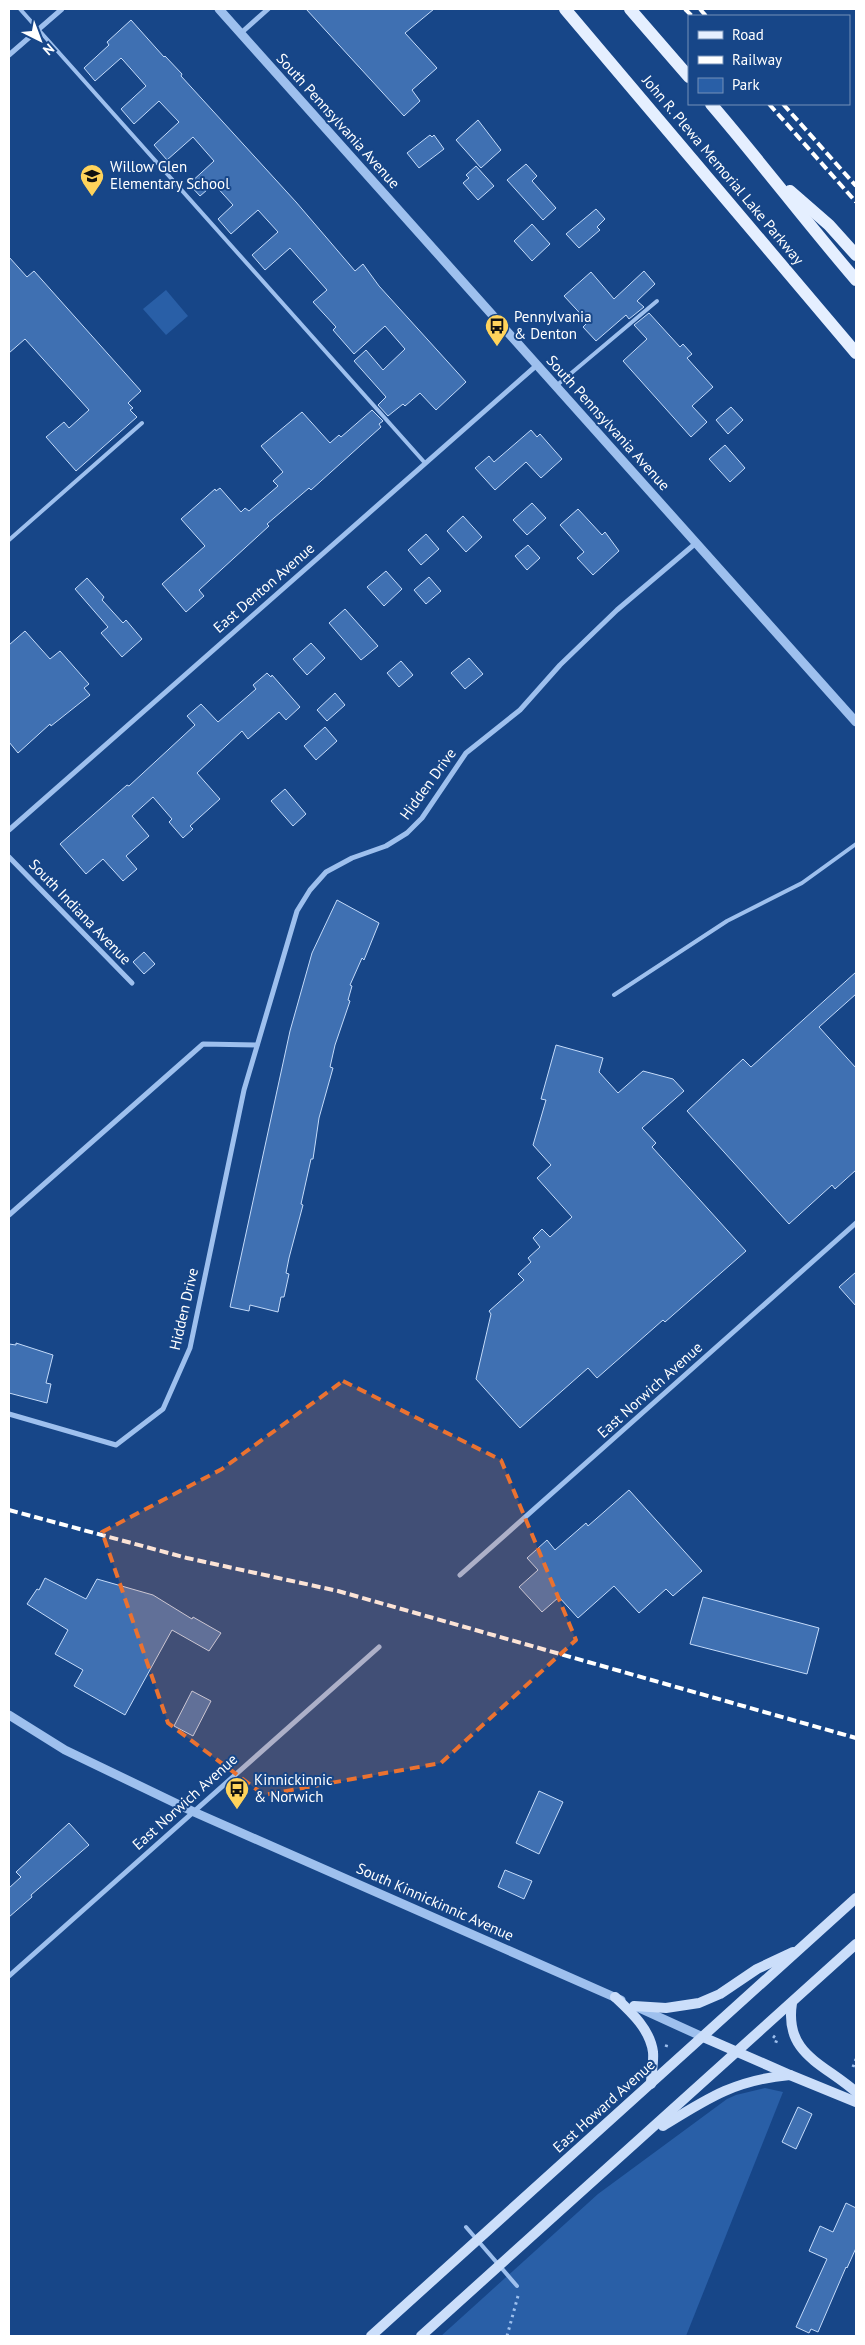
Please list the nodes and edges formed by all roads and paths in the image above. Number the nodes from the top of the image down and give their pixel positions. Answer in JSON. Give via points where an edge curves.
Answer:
{"nodes":[{"id":1,"x":20,"y":9,"type":"edge"},
{"id":2,"x":62,"y":9,"type":"edge"},
{"id":3,"x":219,"y":9,"type":"edge"},
{"id":4,"x":268,"y":9,"type":"edge"},
{"id":5,"x":565,"y":9,"type":"edge"},
{"id":6,"x":630,"y":9,"type":"edge"},
{"id":7,"x":38,"y":30,"type":"junction"},
{"id":8,"x":240,"y":33,"type":"junction"},
{"id":9,"x":9,"y":55,"type":"edge"},
{"id":10,"x":688,"y":76,"type":"edge"},
{"id":11,"x":713,"y":105,"type":"edge"},
{"id":12,"x":771,"y":174,"type":"junction"},
{"id":13,"x":856,"y":255,"type":"edge"},
{"id":14,"x":856,"y":280,"type":"edge"},
{"id":15,"x":657,"y":301,"type":"dead end"},
{"id":16,"x":856,"y":353,"type":"edge"},
{"id":17,"x":537,"y":365,"type":"junction"},
{"id":18,"x":556,"y":386,"type":"junction"},
{"id":19,"x":142,"y":423,"type":"dead end"},
{"id":20,"x":425,"y":463,"type":"junction"},
{"id":21,"x":9,"y":530,"type":"edge"},
{"id":22,"x":14,"y":536,"type":"junction"},
{"id":23,"x":9,"y":540,"type":"edge"},
{"id":24,"x":696,"y":543,"type":"junction"},
{"id":25,"x":856,"y":722,"type":"edge"},
{"id":26,"x":9,"y":830,"type":"edge"},
{"id":27,"x":856,"y":844,"type":"edge"},
{"id":28,"x":9,"y":857,"type":"edge"},
{"id":29,"x":132,"y":983,"type":"dead end"},
{"id":30,"x":614,"y":996,"type":"dead end"},
{"id":31,"x":257,"y":1045,"type":"junction"},
{"id":32,"x":9,"y":1215,"type":"edge"},
{"id":33,"x":856,"y":1223,"type":"edge"},
{"id":34,"x":9,"y":1414,"type":"edge"},
{"id":35,"x":460,"y":1575,"type":"dead end"},
{"id":36,"x":378,"y":1647,"type":"dead end"},
{"id":37,"x":9,"y":1715,"type":"edge"},
{"id":38,"x":194,"y":1812,"type":"junction"},
{"id":39,"x":856,"y":1898,"type":"edge"},
{"id":40,"x":856,"y":1944,"type":"edge"},
{"id":41,"x":802,"y":1948,"type":"junction"},
{"id":42,"x":9,"y":1976,"type":"edge"},
{"id":43,"x":615,"y":1997,"type":"junction"},
{"id":44,"x":792,"y":2003,"type":"junction"},
{"id":45,"x":634,"y":2006,"type":"junction"},
{"id":46,"x":773,"y":2036,"type":"dead end"},
{"id":47,"x":703,"y":2037,"type":"junction"},
{"id":48,"x":775,"y":2045,"type":"dead end"},
{"id":49,"x":738,"y":2053,"type":"junction"},
{"id":50,"x":856,"y":2059,"type":"edge"},
{"id":51,"x":853,"y":2067,"type":"dead end"},
{"id":52,"x":790,"y":2075,"type":"junction"},
{"id":53,"x":651,"y":2084,"type":"junction"},
{"id":54,"x":856,"y":2092,"type":"edge"},
{"id":55,"x":856,"y":2102,"type":"edge"},
{"id":56,"x":638,"y":2141,"type":"junction"},
{"id":57,"x":466,"y":2227,"type":"dead end"},
{"id":58,"x":478,"y":2240,"type":"junction"},
{"id":59,"x":500,"y":2265,"type":"junction"},
{"id":60,"x":517,"y":2286,"type":"joint"},
{"id":61,"x":371,"y":2336,"type":"edge"},
{"id":62,"x":421,"y":2336,"type":"edge"},
{"id":63,"x":507,"y":2336,"type":"edge"}],
"edges":[{"from":1,"to":7,"type":"lane"},
{"from":2,"to":7,"type":"street"},
{"from":3,"to":8,"type":"street","name":"South Pennsylvania Avenue"},
{"from":4,"to":8,"type":"street"},
{"from":5,"to":16,"type":"main road","name":"John R. Plewa Memorial Lake Parkway"},
{"from":6,"to":10,"type":"main road"},
{"from":7,"to":9,"type":"street"},
{"from":7,"to":20,"type":"lane"},
{"from":8,"to":17,"type":"street","name":"South Pennsylvania Avenue"},
{"from":11,"to":12,"type":"main road","name":"John R. Plewa Memorial Lake Parkway"},
{"from":12,"to":13,"type":"main road","via":[[829,225]]},
{"from":12,"to":14,"type":"main road","name":"John R. Plewa Memorial Lake Parkway","via":[[810,227]]},
{"from":15,"to":18,"type":"lane"},
{"from":17,"to":18,"type":"street","name":"South Pennsylvania Avenue"},
{"from":17,"to":20,"type":"street","name":"East Denton Avenue"},
{"from":18,"to":24,"type":"street","name":"South Pennsylvania Avenue"},
{"from":19,"to":22,"type":"lane"},
{"from":20,"to":26,"type":"street","name":"East Denton Avenue"},
{"from":21,"to":22,"type":"lane"},
{"from":22,"to":23,"type":"lane"},
{"from":24,"to":25,"type":"street","name":"South Pennsylvania Avenue"},
{"from":24,"to":31,"type":"street","name":"Hidden Drive","via":[[617,610],[560,665],[520,710],[466,753],[422,818],[407,833],[386,846],[352,858],[326,872],[310,890],[297,911]]},
{"from":27,"to":30,"type":"lane","via":[[802,883],[727,921]]},
{"from":28,"to":29,"type":"street","name":"South Indiana Avenue"},
{"from":31,"to":32,"type":"street","via":[[203,1044]]},
{"from":31,"to":34,"type":"street","name":"Hidden Drive","via":[[244,1090],[190,1348],[163,1409],[116,1445]]},
{"from":33,"to":35,"type":"street","name":"East Norwich Avenue"},
{"from":36,"to":38,"type":"street","name":"East Norwich Avenue"},
{"from":37,"to":38,"type":"street","name":"South Kinnickinnic Avenue","via":[[65,1750]]},
{"from":38,"to":42,"type":"street","name":"East Norwich Avenue"},
{"from":38,"to":43,"type":"street","name":"South Kinnickinnic Avenue"},
{"from":39,"to":41,"type":"main road","name":"East Howard Avenue"},
{"from":40,"to":44,"type":"main road"},
{"from":41,"to":45,"type":"main road","via":[[700,2002],[666,2008]]},
{"from":41,"to":47,"type":"main road","name":"East Howard Avenue"},
{"from":43,"to":45,"type":"street","name":"South Kinnickinnic Avenue"},
{"from":43,"to":53,"type":"main road","via":[[637,2017],[645,2031],[653,2052]]},
{"from":44,"to":49,"type":"main road"},
{"from":44,"to":54,"type":"main road","via":[[789,2020],[801,2049]]},
{"from":45,"to":47,"type":"street","name":"South Kinnickinnic Avenue"},
{"from":46,"to":48,"type":"path","via":[[777,2038]]},
{"from":47,"to":49,"type":"main road","name":"South Kinnickinnic Avenue"},
{"from":47,"to":53,"type":"main road","name":"East Howard Avenue"},
{"from":49,"to":52,"type":"main road","name":"South Kinnickinnic Avenue"},
{"from":49,"to":56,"type":"main road"},
{"from":50,"to":51,"type":"path"},
{"from":52,"to":55,"type":"main road","name":"South Kinnickinnic Avenue"},
{"from":52,"to":56,"type":"main road","via":[[765,2077],[724,2090]]},
{"from":53,"to":58,"type":"main road","name":"East Howard Avenue"},
{"from":56,"to":59,"type":"main road"},
{"from":57,"to":58,"type":"lane"},
{"from":58,"to":59,"type":"lane"},
{"from":58,"to":61,"type":"main road","name":"East Howard Avenue"},
{"from":59,"to":60,"type":"lane"},
{"from":59,"to":62,"type":"main road"},
{"from":60,"to":63,"type":"path","via":[[518,2296]]}]}
